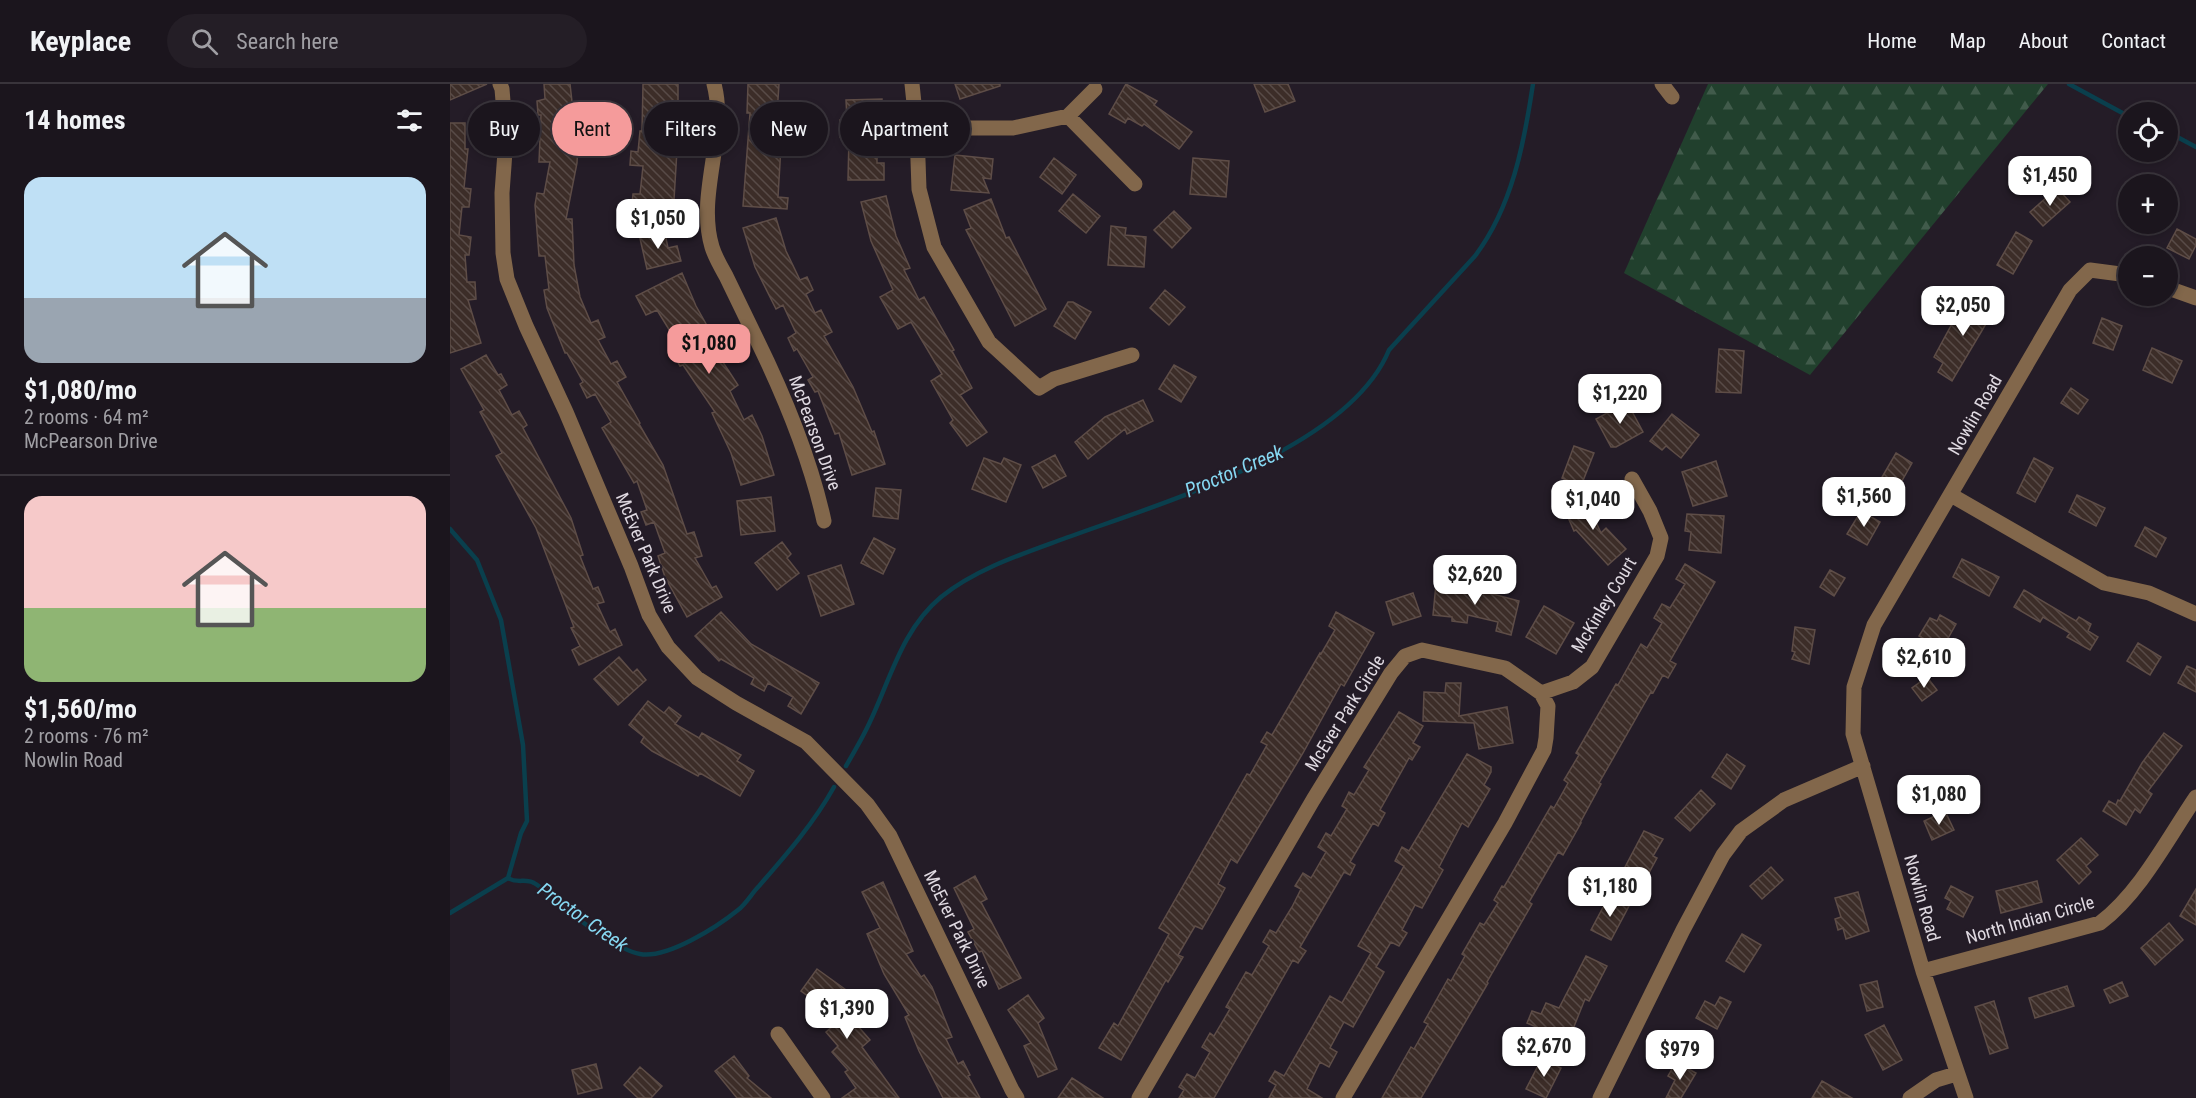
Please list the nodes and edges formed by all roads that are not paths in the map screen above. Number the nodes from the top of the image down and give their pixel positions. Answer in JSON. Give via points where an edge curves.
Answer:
{"nodes":[{"id":1,"x":500,"y":84,"type":"edge"},
{"id":2,"x":714,"y":84,"type":"edge"},
{"id":3,"x":912,"y":84,"type":"edge"},
{"id":4,"x":1662,"y":84,"type":"edge"},
{"id":5,"x":1095,"y":89,"type":"dead end"},
{"id":6,"x":1672,"y":98,"type":"dead end"},
{"id":7,"x":914,"y":102,"type":"edge"},
{"id":8,"x":1068,"y":116,"type":"junction"},
{"id":9,"x":970,"y":128,"type":"edge"},
{"id":10,"x":917,"y":156,"type":"edge"},
{"id":11,"x":1135,"y":184,"type":"dead end"},
{"id":12,"x":2118,"y":273,"type":"edge"},
{"id":13,"x":2178,"y":292,"type":"edge"},
{"id":14,"x":2196,"y":298,"type":"edge"},
{"id":15,"x":1132,"y":355,"type":"dead end"},
{"id":16,"x":1632,"y":479,"type":"dead end"},
{"id":17,"x":1951,"y":495,"type":"junction"},
{"id":18,"x":824,"y":521,"type":"dead end"},
{"id":19,"x":2196,"y":614,"type":"edge"},
{"id":20,"x":1541,"y":693,"type":"junction"},
{"id":21,"x":1863,"y":766,"type":"junction"},
{"id":22,"x":2196,"y":797,"type":"edge"},
{"id":23,"x":1923,"y":971,"type":"junction"},
{"id":24,"x":778,"y":1034,"type":"dead end"},
{"id":25,"x":1956,"y":1074,"type":"junction"},
{"id":26,"x":823,"y":1098,"type":"edge"},
{"id":27,"x":1017,"y":1098,"type":"edge"},
{"id":28,"x":1139,"y":1098,"type":"edge"},
{"id":29,"x":1343,"y":1098,"type":"edge"},
{"id":30,"x":1600,"y":1098,"type":"edge"},
{"id":31,"x":1910,"y":1098,"type":"edge"},
{"id":32,"x":1966,"y":1098,"type":"edge"}],
"edges":[{"from":1,"to":27,"type":"street","name":"McEver Park Drive","via":[[506,138],[502,253],[507,279],[576,434],[649,615],[668,647],[697,678],[806,742],[867,804],[890,836]]},
{"from":2,"to":18,"type":"street","name":"McPearson Drive","via":[[717,122],[708,203],[712,248],[795,424]]},
{"from":3,"to":7,"type":"street"},
{"from":4,"to":6,"type":"street"},
{"from":5,"to":8,"type":"street"},
{"from":8,"to":9,"type":"street","via":[[1013,128]]},
{"from":8,"to":11,"type":"street"},
{"from":10,"to":15,"type":"street","via":[[919,189],[934,248],[989,342],[1039,388],[1054,379]]},
{"from":12,"to":17,"type":"street","name":"Nowlin Road","via":[[2090,270],[2070,290]]},
{"from":13,"to":14,"type":"street"},
{"from":16,"to":20,"type":"street","name":"McKinley Court","via":[[1661,538],[1657,556],[1592,667],[1573,682]]},
{"from":17,"to":19,"type":"street","via":[[2104,583],[2150,593]]},
{"from":17,"to":21,"type":"street","name":"Nowlin Road","via":[[1874,625],[1854,687],[1853,734]]},
{"from":20,"to":28,"type":"street","name":"McEver Park Circle","via":[[1505,668],[1422,650],[1405,656],[1313,800]]},
{"from":20,"to":29,"type":"street","via":[[1548,706],[1544,750]]},
{"from":21,"to":23,"type":"street","name":"Nowlin Road"},
{"from":21,"to":30,"type":"street","via":[[1784,800],[1741,831],[1723,855],[1683,930]]},
{"from":22,"to":23,"type":"street","name":"North Indian Circle","via":[[2137,885],[2115,912],[2100,923]]},
{"from":23,"to":25,"type":"street","name":"Nowlin Road"},
{"from":24,"to":26,"type":"street"},
{"from":25,"to":31,"type":"street","via":[[1936,1080]]},
{"from":25,"to":32,"type":"street","name":"Nowlin Road"}]}
